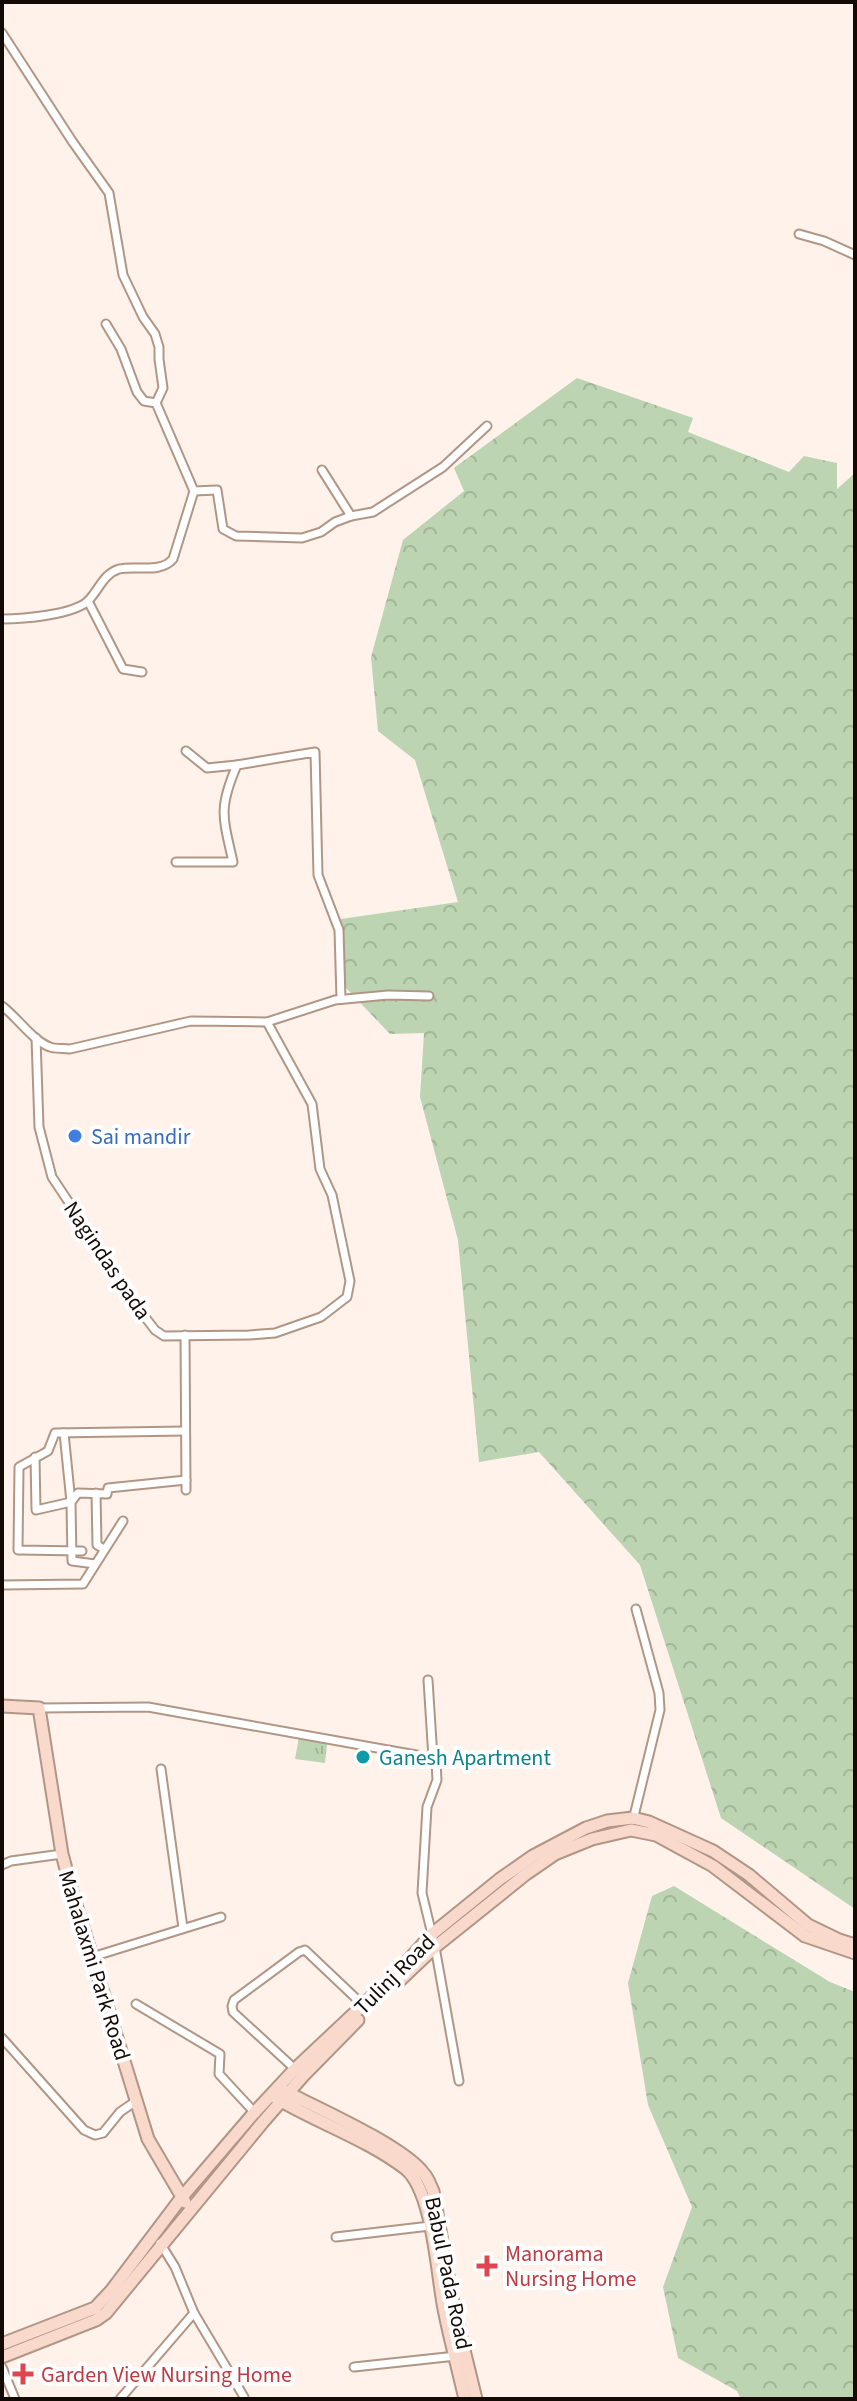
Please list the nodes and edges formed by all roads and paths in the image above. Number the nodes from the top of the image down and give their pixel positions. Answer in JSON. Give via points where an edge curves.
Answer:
{"nodes":[{"id":1,"x":2,"y":33,"type":"edge"},
{"id":2,"x":799,"y":234,"type":"dead end"},
{"id":3,"x":855,"y":255,"type":"edge"},
{"id":4,"x":106,"y":324,"type":"dead end"},
{"id":5,"x":156,"y":403,"type":"junction"},
{"id":6,"x":487,"y":426,"type":"dead end"},
{"id":7,"x":322,"y":470,"type":"dead end"},
{"id":8,"x":194,"y":491,"type":"junction"},
{"id":9,"x":351,"y":516,"type":"junction"},
{"id":10,"x":88,"y":601,"type":"junction"},
{"id":11,"x":2,"y":619,"type":"edge"},
{"id":12,"x":142,"y":672,"type":"dead end"},
{"id":13,"x":186,"y":751,"type":"dead end"},
{"id":14,"x":237,"y":765,"type":"junction"},
{"id":15,"x":176,"y":862,"type":"dead end"},
{"id":16,"x":429,"y":996,"type":"dead end"},
{"id":17,"x":341,"y":999,"type":"junction"},
{"id":18,"x":2,"y":1006,"type":"edge"},
{"id":19,"x":267,"y":1022,"type":"junction"},
{"id":20,"x":36,"y":1038,"type":"junction"},
{"id":21,"x":185,"y":1335,"type":"junction"},
{"id":22,"x":185,"y":1431,"type":"junction"},
{"id":23,"x":64,"y":1433,"type":"junction"},
{"id":24,"x":35,"y":1457,"type":"junction"},
{"id":25,"x":186,"y":1480,"type":"junction"},
{"id":26,"x":186,"y":1490,"type":"dead end"},
{"id":27,"x":96,"y":1493,"type":"junction"},
{"id":28,"x":71,"y":1502,"type":"junction"},
{"id":29,"x":123,"y":1521,"type":"dead end"},
{"id":30,"x":104,"y":1549,"type":"junction"},
{"id":31,"x":72,"y":1550,"type":"junction"},
{"id":32,"x":82,"y":1551,"type":"dead end"},
{"id":33,"x":95,"y":1564,"type":"junction"},
{"id":34,"x":2,"y":1585,"type":"edge"},
{"id":35,"x":636,"y":1609,"type":"dead end"},
{"id":36,"x":428,"y":1680,"type":"dead end"},
{"id":37,"x":2,"y":1706,"type":"edge"},
{"id":38,"x":39,"y":1708,"type":"junction"},
{"id":39,"x":433,"y":1758,"type":"junction"},
{"id":40,"x":161,"y":1769,"type":"dead end"},
{"id":41,"x":632,"y":1824,"type":"junction"},
{"id":42,"x":62,"y":1854,"type":"junction"},
{"id":43,"x":2,"y":1865,"type":"edge"},
{"id":44,"x":221,"y":1917,"type":"dead end"},
{"id":45,"x":183,"y":1928,"type":"junction"},
{"id":46,"x":434,"y":1940,"type":"junction"},
{"id":47,"x":855,"y":1945,"type":"edge"},
{"id":48,"x":855,"y":1953,"type":"edge"},
{"id":49,"x":92,"y":1957,"type":"junction"},
{"id":50,"x":136,"y":2004,"type":"dead end"},
{"id":51,"x":363,"y":2005,"type":"junction"},
{"id":52,"x":2,"y":2038,"type":"edge"},
{"id":53,"x":299,"y":2073,"type":"junction"},
{"id":54,"x":459,"y":2081,"type":"dead end"},
{"id":55,"x":280,"y":2094,"type":"junction"},
{"id":56,"x":136,"y":2101,"type":"junction"},
{"id":57,"x":258,"y":2117,"type":"junction"},
{"id":58,"x":182,"y":2197,"type":"junction"},
{"id":59,"x":189,"y":2209,"type":"junction"},
{"id":60,"x":430,"y":2226,"type":"junction"},
{"id":61,"x":153,"y":2236,"type":"junction"},
{"id":62,"x":336,"y":2237,"type":"dead end"},
{"id":63,"x":163,"y":2246,"type":"junction"},
{"id":64,"x":442,"y":2264,"type":"junction"},
{"id":65,"x":194,"y":2313,"type":"junction"},
{"id":66,"x":2,"y":2344,"type":"edge"},
{"id":67,"x":456,"y":2356,"type":"junction"},
{"id":68,"x":2,"y":2357,"type":"edge"},
{"id":69,"x":2,"y":2367,"type":"edge"},
{"id":70,"x":354,"y":2367,"type":"dead end"},
{"id":71,"x":244,"y":2397,"type":"edge"},
{"id":72,"x":15,"y":2399,"type":"edge"},
{"id":73,"x":120,"y":2399,"type":"edge"},
{"id":74,"x":465,"y":2399,"type":"edge"},
{"id":75,"x":476,"y":2399,"type":"edge"}],
"edges":[{"from":1,"to":5,"type":"street","via":[[109,193],[123,275],[159,347],[163,388]]},
{"from":2,"to":3,"type":"street"},
{"from":4,"to":5,"type":"street","via":[[137,392],[144,401]]},
{"from":5,"to":8,"type":"street"},
{"from":6,"to":9,"type":"street","via":[[443,467],[402,495],[373,512]]},
{"from":7,"to":9,"type":"street"},
{"from":8,"to":9,"type":"street","via":[[217,490],[223,529],[236,536],[302,538]]},
{"from":8,"to":10,"type":"street","via":[[169,564],[115,570]]},
{"from":10,"to":11,"type":"street"},
{"from":10,"to":12,"type":"street","via":[[123,669]]},
{"from":13,"to":14,"type":"street","via":[[207,768]]},
{"from":14,"to":15,"type":"street","via":[[223,815],[233,862]]},
{"from":14,"to":17,"type":"street","via":[[315,752],[318,875],[339,930]]},
{"from":16,"to":17,"type":"street"},
{"from":17,"to":19,"type":"street"},
{"from":18,"to":20,"type":"street"},
{"from":19,"to":20,"type":"street","via":[[191,1021],[70,1049],[50,1047]]},
{"from":19,"to":21,"type":"street","name":"Nagindas pada","via":[[312,1104],[320,1169],[332,1195],[350,1281],[347,1297],[321,1317],[275,1333]]},
{"from":20,"to":21,"type":"street","name":"Nagindas pada","via":[[39,1127],[52,1177],[155,1330],[164,1336]]},
{"from":21,"to":22,"type":"street"},
{"from":22,"to":23,"type":"street"},
{"from":22,"to":25,"type":"street"},
{"from":23,"to":24,"type":"street","via":[[55,1433],[48,1451]]},
{"from":23,"to":28,"type":"street"},
{"from":24,"to":28,"type":"street","via":[[36,1510]]},
{"from":24,"to":31,"type":"street","via":[[19,1467],[18,1550]]},
{"from":25,"to":26,"type":"street"},
{"from":25,"to":27,"type":"street"},
{"from":27,"to":28,"type":"street","via":[[78,1493]]},
{"from":27,"to":30,"type":"street","via":[[97,1545]]},
{"from":28,"to":31,"type":"street"},
{"from":29,"to":30,"type":"street"},
{"from":30,"to":33,"type":"street"},
{"from":31,"to":32,"type":"street"},
{"from":31,"to":33,"type":"street","via":[[72,1561]]},
{"from":33,"to":34,"type":"street","via":[[83,1584]]},
{"from":35,"to":41,"type":"street","via":[[660,1710]]},
{"from":36,"to":39,"type":"street"},
{"from":37,"to":38,"type":"main road"},
{"from":38,"to":39,"type":"street","via":[[148,1707]]},
{"from":38,"to":42,"type":"main road","name":"Mahalaxmi Park Road"},
{"from":39,"to":46,"type":"street","via":[[437,1780],[427,1807],[421,1884]]},
{"from":40,"to":45,"type":"street"},
{"from":41,"to":46,"type":"main road","name":"Tulinj Road","via":[[555,1854]]},
{"from":41,"to":47,"type":"main road","via":[[649,1822],[713,1851],[808,1925]]},
{"from":41,"to":48,"type":"main road","via":[[713,1866],[805,1936]]},
{"from":42,"to":43,"type":"street"},
{"from":42,"to":49,"type":"main road","name":"Mahalaxmi Park Road"},
{"from":44,"to":45,"type":"street"},
{"from":45,"to":49,"type":"street"},
{"from":46,"to":51,"type":"main road","name":"Tulinj Road"},
{"from":46,"to":53,"type":"main road","name":"Tulinj Road"},
{"from":46,"to":54,"type":"street"},
{"from":49,"to":56,"type":"main road","name":"Mahalaxmi Park Road"},
{"from":50,"to":57,"type":"street","via":[[220,2054],[219,2074]]},
{"from":51,"to":53,"type":"main road","name":"Tulinj Road"},
{"from":51,"to":53,"type":"street","via":[[305,1950],[234,2000],[233,2012]]},
{"from":52,"to":56,"type":"street","via":[[90,2134],[103,2133]]},
{"from":53,"to":55,"type":"main road","name":"Tulinj Road"},
{"from":55,"to":57,"type":"main road","name":"Tulinj Road"},
{"from":55,"to":60,"type":"main road","name":"Babul Pada Road","via":[[406,2170],[423,2194]]},
{"from":55,"to":64,"type":"main road","name":"Babul Pada Road","via":[[378,2140],[425,2174],[433,2191]]},
{"from":56,"to":58,"type":"main road","name":"Mahalaxmi Park Road","via":[[148,2139]]},
{"from":57,"to":58,"type":"main road","name":"Tulinj Road"},
{"from":57,"to":59,"type":"main road","name":"Tulinj Road"},
{"from":58,"to":59,"type":"main road","name":"Mahalaxmi Park Road"},
{"from":58,"to":61,"type":"main road","name":"Tulinj Road"},
{"from":59,"to":63,"type":"main road","name":"Tulinj Road"},
{"from":60,"to":62,"type":"street"},
{"from":60,"to":64,"type":"main road","name":"Babul Pada Road"},
{"from":61,"to":63,"type":"street"},
{"from":61,"to":66,"type":"main road","name":"Tulinj Road","via":[[95,2308]]},
{"from":63,"to":65,"type":"street"},
{"from":63,"to":68,"type":"main road","name":"Tulinj Road","via":[[96,2320]]},
{"from":64,"to":67,"type":"main road","name":"Babul Pada Road","via":[[444,2312]]},
{"from":64,"to":75,"type":"main road","name":"Babul Pada Road"},
{"from":65,"to":71,"type":"street"},
{"from":65,"to":73,"type":"street"},
{"from":67,"to":70,"type":"street"},
{"from":67,"to":74,"type":"main road","name":"Babul Pada Road"},
{"from":69,"to":72,"type":"street"}]}
